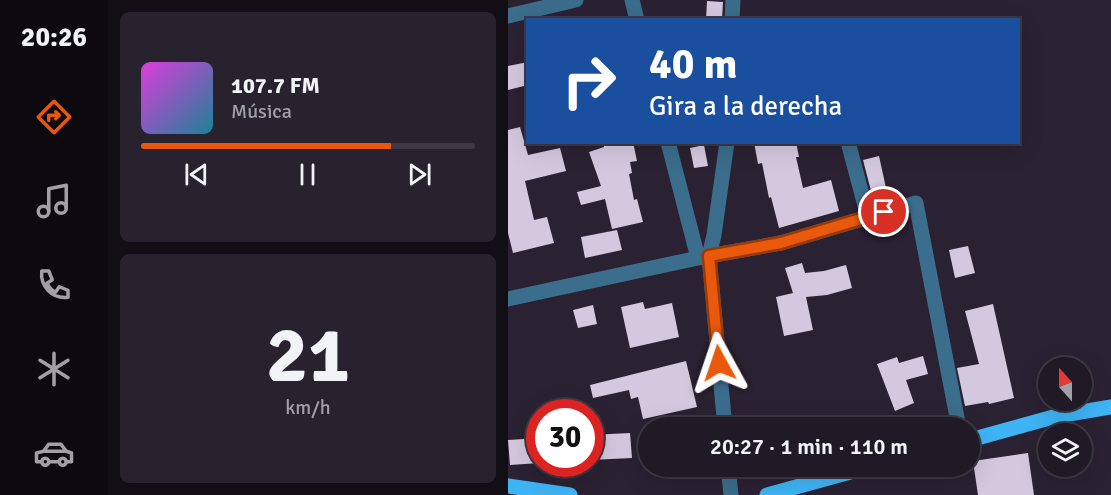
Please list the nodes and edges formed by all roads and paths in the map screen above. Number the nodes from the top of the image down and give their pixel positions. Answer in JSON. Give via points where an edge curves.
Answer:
{"nodes":[{"id":1,"x":576,"y":0,"type":"edge"},
{"id":2,"x":632,"y":0,"type":"edge"},
{"id":3,"x":733,"y":0,"type":"edge"},
{"id":4,"x":508,"y":16,"type":"edge"},
{"id":5,"x":636,"y":18,"type":"edge"},
{"id":6,"x":732,"y":18,"type":"edge"},
{"id":7,"x":669,"y":144,"type":"edge"},
{"id":8,"x":727,"y":144,"type":"edge"},
{"id":9,"x":849,"y":144,"type":"edge"},
{"id":10,"x":868,"y":217,"type":"junction"},
{"id":11,"x":703,"y":257,"type":"junction"},
{"id":12,"x":508,"y":299,"type":"edge"},
{"id":13,"x":1111,"y":407,"type":"edge"},
{"id":14,"x":724,"y":417,"type":"edge"},
{"id":15,"x":957,"y":417,"type":"edge"},
{"id":16,"x":980,"y":437,"type":"edge"},
{"id":17,"x":729,"y":477,"type":"edge"},
{"id":18,"x":832,"y":477,"type":"edge"},
{"id":19,"x":508,"y":486,"type":"edge"},
{"id":20,"x":570,"y":495,"type":"edge"},
{"id":21,"x":731,"y":495,"type":"edge"},
{"id":22,"x":767,"y":495,"type":"edge"}],
"edges":[{"from":1,"to":4,"type":"street"},
{"from":2,"to":5,"type":"street"},
{"from":3,"to":6,"type":"street"},
{"from":7,"to":11,"type":"street"},
{"from":8,"to":11,"type":"street","via":[[714,235]]},
{"from":9,"to":10,"type":"street"},
{"from":10,"to":11,"type":"street","via":[[781,243]]},
{"from":10,"to":15,"type":"street","via":[[916,203]]},
{"from":11,"to":12,"type":"street"},
{"from":11,"to":14,"type":"street"},
{"from":13,"to":16,"type":"main road","via":[[1057,416]]},
{"from":17,"to":21,"type":"street"},
{"from":18,"to":22,"type":"main road"},
{"from":19,"to":20,"type":"main road"}]}
